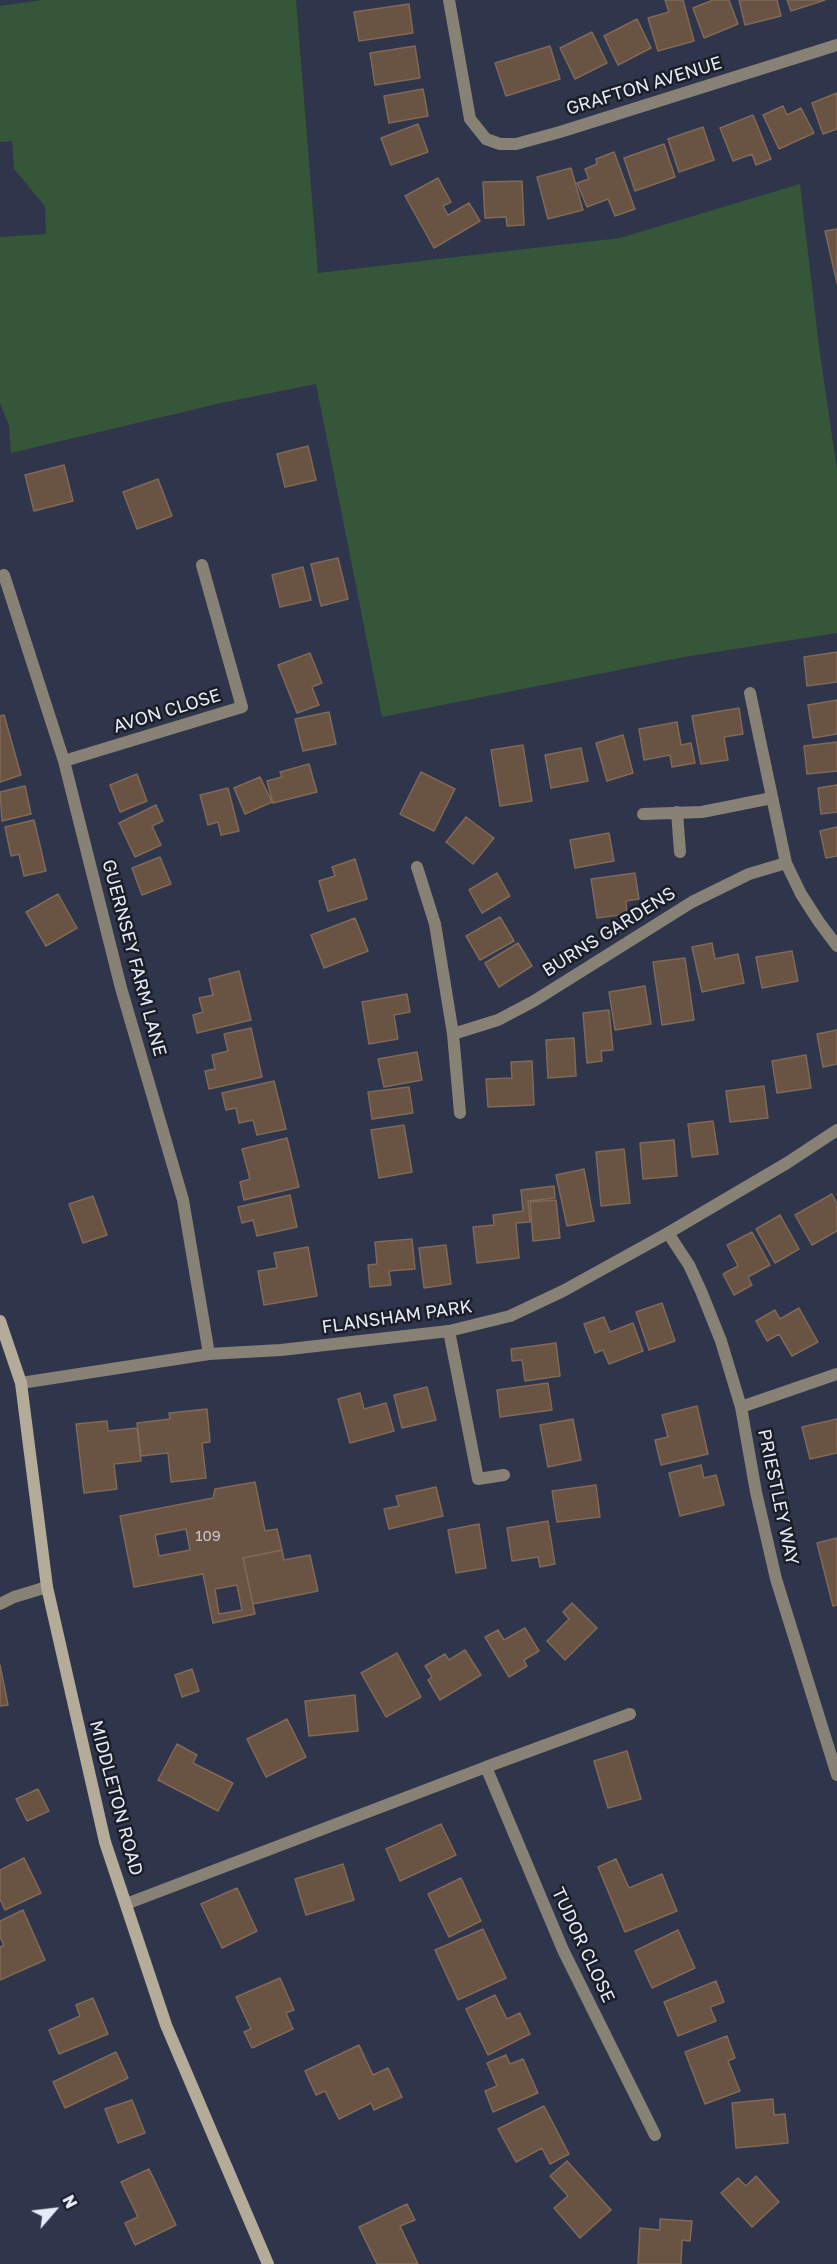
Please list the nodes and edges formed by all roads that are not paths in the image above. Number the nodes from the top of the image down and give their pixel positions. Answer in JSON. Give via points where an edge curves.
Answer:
{"nodes":[{"id":1,"x":449,"y":0,"type":"edge"},
{"id":2,"x":837,"y":45,"type":"edge"},
{"id":3,"x":202,"y":565,"type":"dead end"},
{"id":4,"x":4,"y":574,"type":"dead end"},
{"id":5,"x":750,"y":693,"type":"dead end"},
{"id":6,"x":64,"y":761,"type":"junction"},
{"id":7,"x":772,"y":798,"type":"junction"},
{"id":8,"x":677,"y":812,"type":"junction"},
{"id":9,"x":643,"y":814,"type":"dead end"},
{"id":10,"x":680,"y":852,"type":"dead end"},
{"id":11,"x":786,"y":863,"type":"junction"},
{"id":12,"x":417,"y":867,"type":"dead end"},
{"id":13,"x":837,"y":946,"type":"edge"},
{"id":14,"x":453,"y":1034,"type":"junction"},
{"id":15,"x":460,"y":1113,"type":"dead end"},
{"id":16,"x":837,"y":1130,"type":"edge"},
{"id":17,"x":668,"y":1233,"type":"junction"},
{"id":18,"x":0,"y":1322,"type":"edge"},
{"id":19,"x":449,"y":1331,"type":"junction"},
{"id":20,"x":209,"y":1354,"type":"junction"},
{"id":21,"x":837,"y":1374,"type":"edge"},
{"id":22,"x":21,"y":1383,"type":"junction"},
{"id":23,"x":741,"y":1407,"type":"junction"},
{"id":24,"x":504,"y":1475,"type":"dead end"},
{"id":25,"x":47,"y":1587,"type":"junction"},
{"id":26,"x":0,"y":1604,"type":"edge"},
{"id":27,"x":630,"y":1714,"type":"dead end"},
{"id":28,"x":486,"y":1767,"type":"junction"},
{"id":29,"x":837,"y":1775,"type":"edge"},
{"id":30,"x":126,"y":1904,"type":"junction"},
{"id":31,"x":655,"y":2135,"type":"dead end"},
{"id":32,"x":268,"y":2264,"type":"edge"}],
"edges":[{"from":1,"to":2,"type":"street","name":"GRAFTON AVENUE","via":[[470,119],[486,140],[500,144],[516,144]]},
{"from":3,"to":6,"type":"street","name":"AVON CLOSE","via":[[242,707]]},
{"from":4,"to":6,"type":"street","name":"GUERNSEY FARM LANE"},
{"from":5,"to":7,"type":"street"},
{"from":6,"to":20,"type":"street","name":"GUERNSEY FARM LANE","via":[[121,988],[183,1200]]},
{"from":7,"to":8,"type":"street","via":[[702,812]]},
{"from":7,"to":11,"type":"street"},
{"from":8,"to":9,"type":"street"},
{"from":8,"to":10,"type":"street"},
{"from":11,"to":13,"type":"street","via":[[801,894]]},
{"from":11,"to":14,"type":"street","name":"BURNS GARDENS","via":[[749,874],[692,902],[534,1001],[498,1020]]},
{"from":12,"to":14,"type":"street","via":[[435,924]]},
{"from":14,"to":15,"type":"street"},
{"from":16,"to":17,"type":"street","name":"FLANSHAM PARK"},
{"from":17,"to":19,"type":"street","name":"FLANSHAM PARK","via":[[510,1316]]},
{"from":17,"to":23,"type":"street","name":"PRIESTLEY WAY","via":[[702,1291]]},
{"from":18,"to":22,"type":"main road","name":"MIDDLETON ROAD"},
{"from":19,"to":20,"type":"street","name":"FLANSHAM PARK"},
{"from":19,"to":24,"type":"street","via":[[478,1479]]},
{"from":20,"to":22,"type":"street","name":"FLANSHAM PARK"},
{"from":21,"to":23,"type":"street"},
{"from":22,"to":25,"type":"main road","name":"MIDDLETON ROAD"},
{"from":23,"to":29,"type":"street","name":"PRIESTLEY WAY","via":[[776,1579]]},
{"from":25,"to":26,"type":"street"},
{"from":25,"to":30,"type":"main road","name":"MIDDLETON ROAD","via":[[105,1842]]},
{"from":27,"to":28,"type":"street"},
{"from":28,"to":30,"type":"street"},
{"from":28,"to":31,"type":"street","name":"TUDOR CLOSE","via":[[563,1950]]},
{"from":30,"to":32,"type":"main road","name":"MIDDLETON ROAD","via":[[166,2025]]}]}
